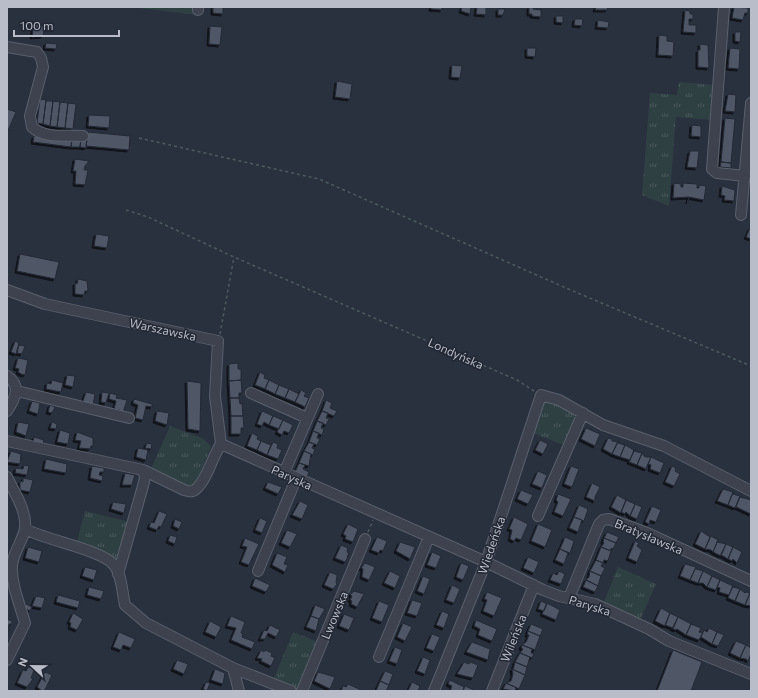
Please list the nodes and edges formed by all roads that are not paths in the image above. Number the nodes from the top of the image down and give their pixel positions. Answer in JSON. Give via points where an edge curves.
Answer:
{"nodes":[{"id":1,"x":724,"y":7,"type":"edge"},
{"id":2,"x":7,"y":47,"type":"edge"},
{"id":3,"x":751,"y":103,"type":"edge"},
{"id":4,"x":83,"y":136,"type":"dead end"},
{"id":5,"x":749,"y":141,"type":"edge"},
{"id":6,"x":747,"y":182,"type":"edge"},
{"id":7,"x":741,"y":215,"type":"dead end"},
{"id":8,"x":7,"y":290,"type":"edge"},
{"id":9,"x":7,"y":376,"type":"edge"},
{"id":10,"x":17,"y":392,"type":"junction"},
{"id":11,"x":251,"y":393,"type":"dead end"},
{"id":12,"x":318,"y":394,"type":"dead end"},
{"id":13,"x":7,"y":411,"type":"edge"},
{"id":14,"x":583,"y":412,"type":"junction"},
{"id":15,"x":129,"y":418,"type":"dead end"},
{"id":16,"x":307,"y":418,"type":"junction"},
{"id":17,"x":7,"y":441,"type":"edge"},
{"id":18,"x":221,"y":444,"type":"junction"},
{"id":19,"x":143,"y":470,"type":"junction"},
{"id":20,"x":284,"y":473,"type":"junction"},
{"id":21,"x":7,"y":477,"type":"edge"},
{"id":22,"x":296,"y":479,"type":"junction"},
{"id":23,"x":751,"y":491,"type":"edge"},
{"id":24,"x":538,"y":516,"type":"dead end"},
{"id":25,"x":25,"y":529,"type":"junction"},
{"id":26,"x":429,"y":537,"type":"junction"},
{"id":27,"x":365,"y":539,"type":"road end"},
{"id":28,"x":486,"y":562,"type":"junction"},
{"id":29,"x":258,"y":571,"type":"dead end"},
{"id":30,"x":118,"y":574,"type":"junction"},
{"id":31,"x":751,"y":581,"type":"edge"},
{"id":32,"x":534,"y":585,"type":"junction"},
{"id":33,"x":569,"y":598,"type":"junction"},
{"id":34,"x":8,"y":657,"type":"edge"},
{"id":35,"x":379,"y":657,"type":"dead end"},
{"id":36,"x":233,"y":668,"type":"junction"},
{"id":37,"x":751,"y":674,"type":"edge"},
{"id":38,"x":239,"y":691,"type":"edge"},
{"id":39,"x":291,"y":691,"type":"edge"},
{"id":40,"x":302,"y":691,"type":"edge"},
{"id":41,"x":434,"y":691,"type":"edge"},
{"id":42,"x":492,"y":691,"type":"edge"}],
"edges":[{"from":1,"to":6,"type":"street","via":[[712,169],[717,173]]},
{"from":2,"to":4,"type":"street","via":[[36,52],[41,58],[43,67],[30,116],[32,127],[46,135]]},
{"from":3,"to":5,"type":"street"},
{"from":5,"to":6,"type":"street"},
{"from":6,"to":7,"type":"street"},
{"from":8,"to":18,"type":"street","name":"Warszawska","via":[[52,306],[218,341],[215,396]]},
{"from":9,"to":10,"type":"street","via":[[14,381]]},
{"from":10,"to":13,"type":"street"},
{"from":10,"to":15,"type":"street"},
{"from":11,"to":16,"type":"street"},
{"from":12,"to":16,"type":"street"},
{"from":14,"to":23,"type":"street","via":[[603,425],[664,446]]},
{"from":14,"to":24,"type":"street"},
{"from":14,"to":28,"type":"street","name":"Wiedeńska","via":[[559,400],[541,395]]},
{"from":16,"to":20,"type":"street"},
{"from":17,"to":19,"type":"street"},
{"from":18,"to":19,"type":"street","via":[[201,483],[191,492]]},
{"from":18,"to":20,"type":"street","name":"Paryska"},
{"from":19,"to":30,"type":"street","via":[[143,486]]},
{"from":20,"to":22,"type":"street","name":"Paryska"},
{"from":21,"to":25,"type":"street","via":[[21,506]]},
{"from":22,"to":26,"type":"street","name":"Paryska"},
{"from":22,"to":29,"type":"street"},
{"from":25,"to":30,"type":"street","via":[[37,536],[101,556],[113,564]]},
{"from":25,"to":34,"type":"street","via":[[12,566],[25,623]]},
{"from":26,"to":28,"type":"street","name":"Paryska"},
{"from":26,"to":35,"type":"street"},
{"from":27,"to":40,"type":"street","name":"Lwowska"},
{"from":28,"to":32,"type":"street","name":"Paryska"},
{"from":28,"to":41,"type":"street","name":"Wiedeńska"},
{"from":30,"to":36,"type":"street","via":[[124,605],[146,623]]},
{"from":31,"to":33,"type":"street","name":"Bratysławska","via":[[647,533],[609,519],[599,524]]},
{"from":32,"to":33,"type":"street","name":"Paryska","via":[[555,595]]},
{"from":32,"to":42,"type":"street","name":"Wileńska"},
{"from":33,"to":37,"type":"street","name":"Paryska","via":[[595,604],[669,641]]},
{"from":36,"to":38,"type":"street"},
{"from":36,"to":39,"type":"street"}]}
